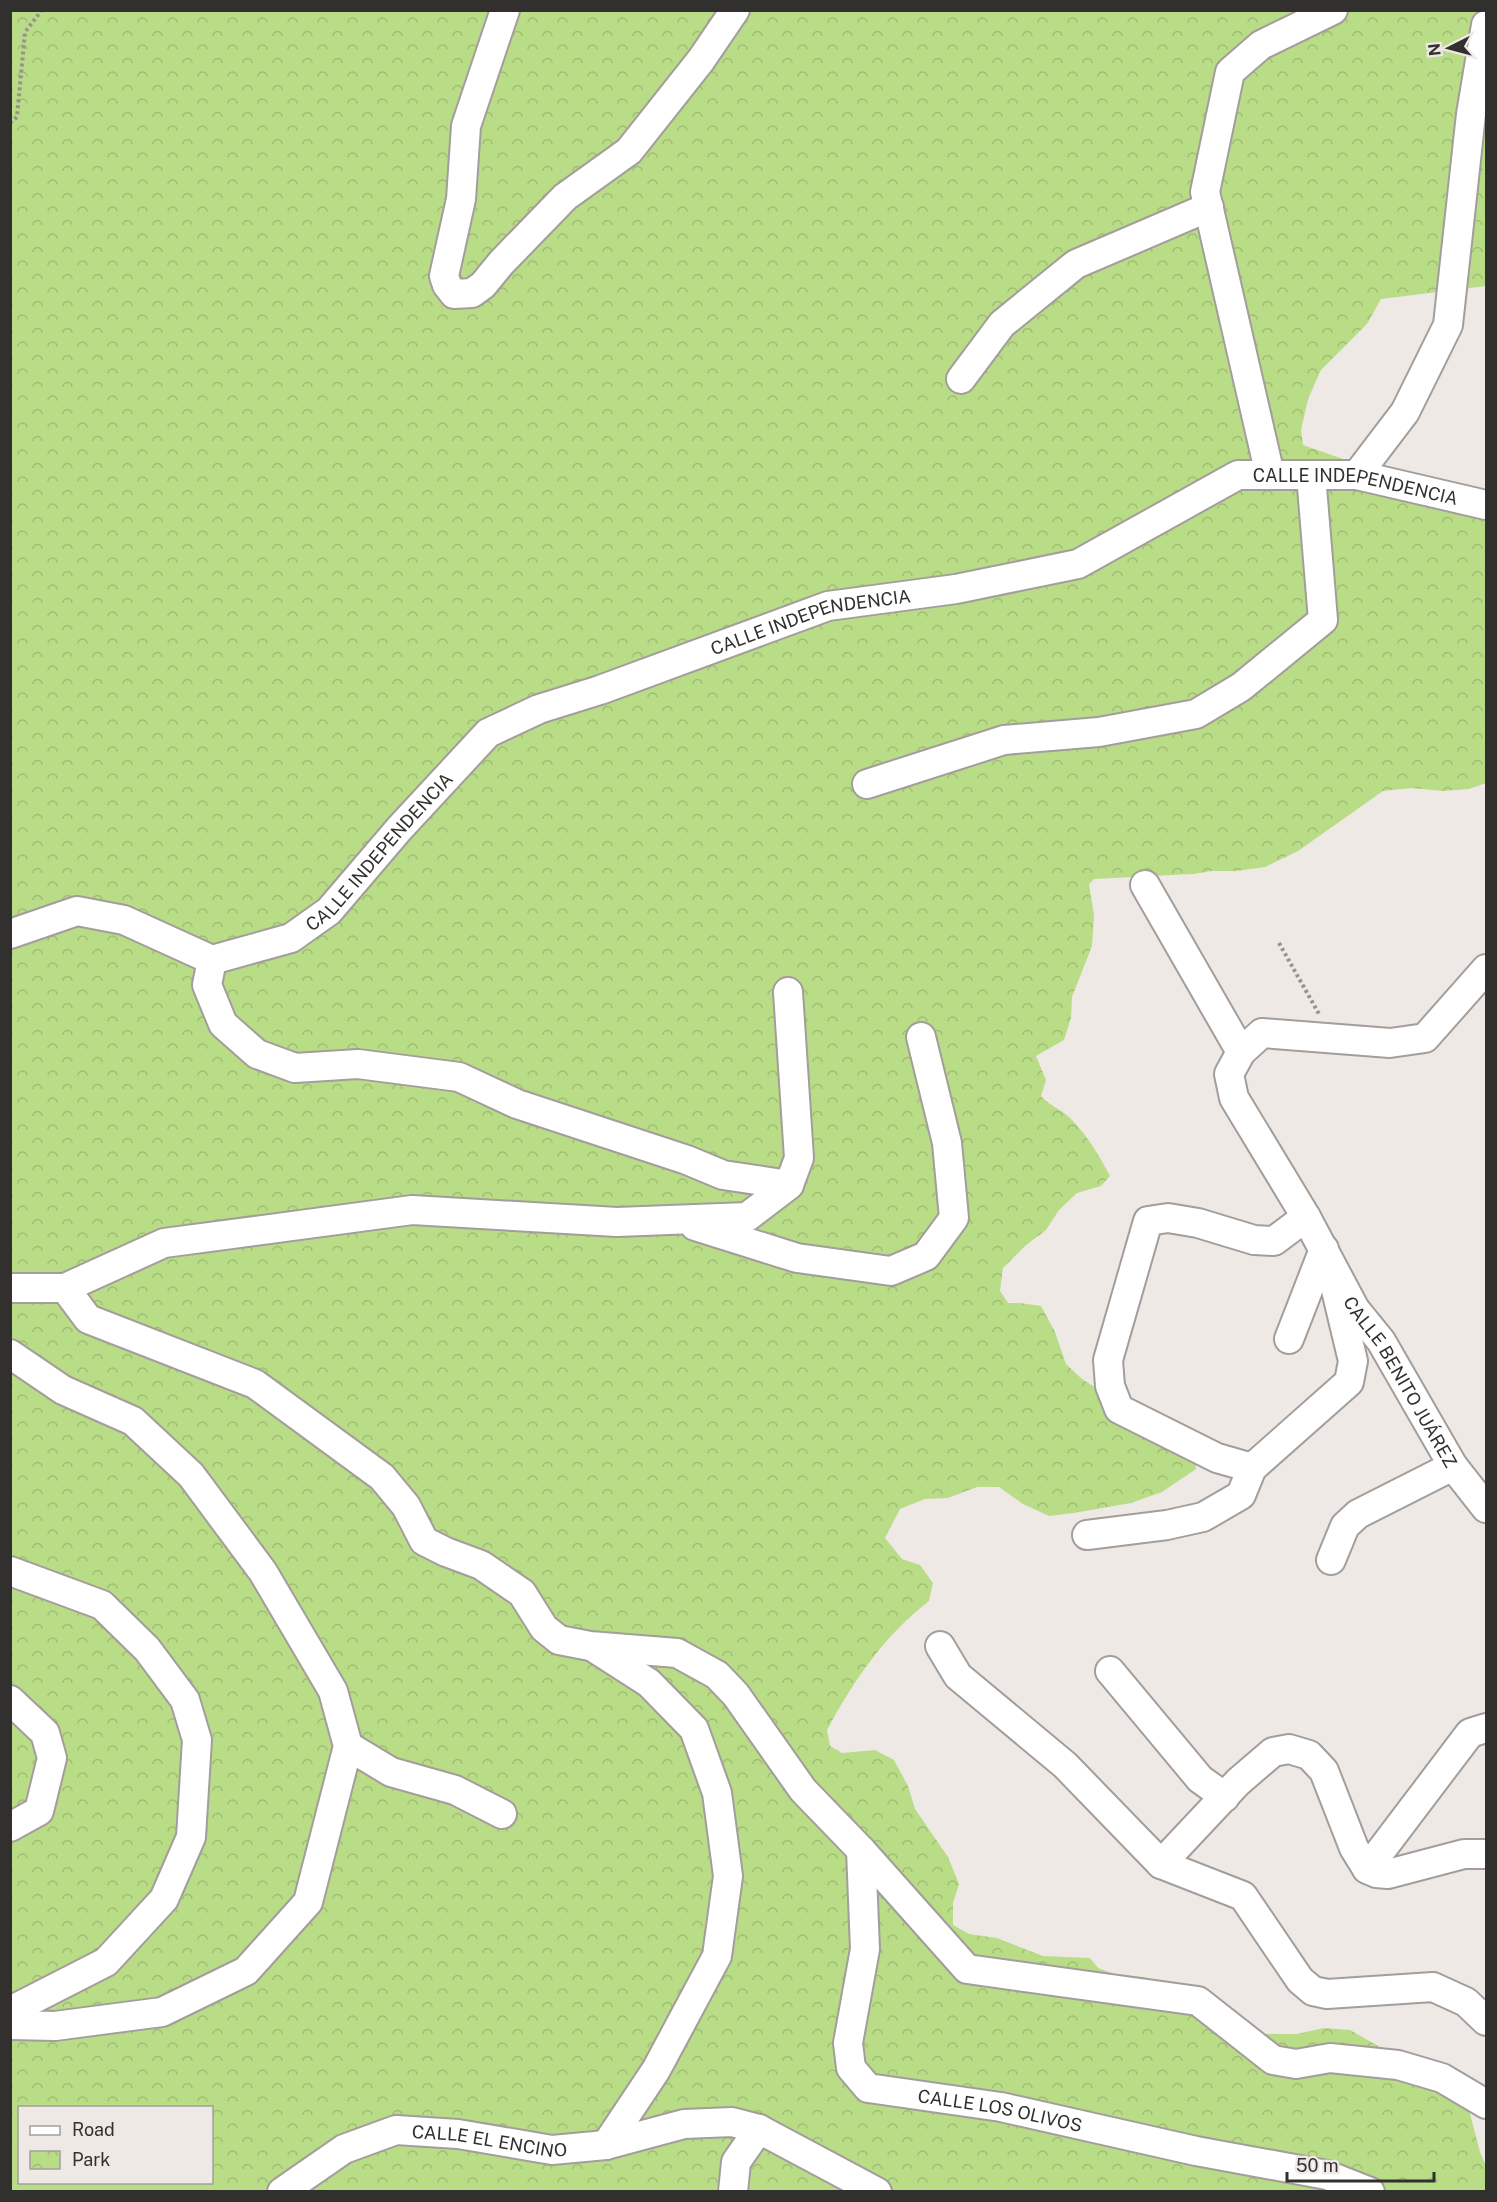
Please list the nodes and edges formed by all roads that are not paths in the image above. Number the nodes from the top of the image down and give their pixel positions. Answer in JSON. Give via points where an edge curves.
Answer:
{"nodes":[{"id":1,"x":505,"y":10,"type":"edge"},
{"id":2,"x":735,"y":10,"type":"edge"},
{"id":3,"x":1333,"y":10,"type":"edge"},
{"id":4,"x":1486,"y":25,"type":"edge"},
{"id":5,"x":1209,"y":207,"type":"junction"},
{"id":6,"x":961,"y":379,"type":"dead end"},
{"id":7,"x":1269,"y":475,"type":"junction"},
{"id":8,"x":1311,"y":475,"type":"junction"},
{"id":9,"x":1357,"y":475,"type":"junction"},
{"id":10,"x":1486,"y":505,"type":"edge"},
{"id":11,"x":867,"y":784,"type":"dead end"},
{"id":12,"x":1145,"y":885,"type":"dead end"},
{"id":13,"x":10,"y":934,"type":"edge"},
{"id":14,"x":212,"y":960,"type":"junction"},
{"id":15,"x":1486,"y":969,"type":"edge"},
{"id":16,"x":788,"y":992,"type":"dead end"},
{"id":17,"x":921,"y":1037,"type":"dead end"},
{"id":18,"x":1241,"y":1052,"type":"junction"},
{"id":19,"x":789,"y":1185,"type":"junction"},
{"id":20,"x":1306,"y":1217,"type":"junction"},
{"id":21,"x":675,"y":1220,"type":"junction"},
{"id":22,"x":1326,"y":1252,"type":"junction"},
{"id":23,"x":10,"y":1288,"type":"edge"},
{"id":24,"x":65,"y":1288,"type":"junction"},
{"id":25,"x":1289,"y":1339,"type":"dead end"},
{"id":26,"x":10,"y":1354,"type":"edge"},
{"id":27,"x":1453,"y":1466,"type":"junction"},
{"id":28,"x":1252,"y":1468,"type":"junction"},
{"id":29,"x":1486,"y":1508,"type":"edge"},
{"id":30,"x":1087,"y":1535,"type":"dead end"},
{"id":31,"x":1331,"y":1560,"type":"dead end"},
{"id":32,"x":10,"y":1571,"type":"edge"},
{"id":33,"x":590,"y":1646,"type":"junction"},
{"id":34,"x":940,"y":1646,"type":"dead end"},
{"id":35,"x":1110,"y":1671,"type":"dead end"},
{"id":36,"x":10,"y":1700,"type":"edge"},
{"id":37,"x":1486,"y":1728,"type":"edge"},
{"id":38,"x":348,"y":1746,"type":"junction"},
{"id":39,"x":1225,"y":1797,"type":"junction"},
{"id":40,"x":502,"y":1814,"type":"dead end"},
{"id":41,"x":10,"y":1827,"type":"edge"},
{"id":42,"x":861,"y":1850,"type":"junction"},
{"id":43,"x":1486,"y":1854,"type":"edge"},
{"id":44,"x":1161,"y":1864,"type":"junction"},
{"id":45,"x":1366,"y":1869,"type":"junction"},
{"id":46,"x":10,"y":2012,"type":"edge"},
{"id":47,"x":1486,"y":2021,"type":"edge"},
{"id":48,"x":10,"y":2025,"type":"edge"},
{"id":49,"x":1486,"y":2104,"type":"edge"},
{"id":50,"x":759,"y":2129,"type":"junction"},
{"id":51,"x":606,"y":2145,"type":"junction"},
{"id":52,"x":282,"y":2192,"type":"edge"},
{"id":53,"x":733,"y":2192,"type":"edge"},
{"id":54,"x":877,"y":2192,"type":"edge"},
{"id":55,"x":1370,"y":2192,"type":"edge"}],
"edges":[{"from":1,"to":2,"type":"street","via":[[466,126],[461,199],[444,276],[454,294],[472,293],[483,285],[565,197],[629,151]]},
{"from":3,"to":5,"type":"street","via":[[1261,45],[1230,72],[1205,192]]},
{"from":4,"to":9,"type":"street","via":[[1471,114],[1448,325],[1405,412]]},
{"from":5,"to":6,"type":"street","via":[[1076,264],[1002,324]]},
{"from":5,"to":7,"type":"street"},
{"from":7,"to":8,"type":"street","name":"CALLE INDEPENDENCIA"},
{"from":7,"to":14,"type":"street","name":"CALLE INDEPENDENCIA","via":[[1238,475],[1078,564],[957,589],[828,606],[538,709],[488,733],[329,911],[291,938]]},
{"from":8,"to":9,"type":"street","name":"CALLE INDEPENDENCIA"},
{"from":8,"to":11,"type":"street","via":[[1323,620],[1241,687],[1196,714],[1100,732],[1004,740]]},
{"from":9,"to":10,"type":"street","name":"CALLE INDEPENDENCIA"},
{"from":12,"to":18,"type":"street"},
{"from":13,"to":14,"type":"street","via":[[77,911],[124,920]]},
{"from":14,"to":19,"type":"street","via":[[207,985],[223,1024],[257,1054],[295,1068],[358,1064],[459,1077],[517,1104],[723,1175]]},
{"from":15,"to":18,"type":"street","via":[[1425,1038],[1390,1043],[1262,1033]]},
{"from":16,"to":19,"type":"street","via":[[799,1158]]},
{"from":17,"to":21,"type":"street","via":[[947,1143],[954,1218],[926,1256],[891,1271],[797,1258]]},
{"from":18,"to":20,"type":"street","via":[[1229,1074],[1234,1098]]},
{"from":19,"to":21,"type":"street","via":[[747,1217]]},
{"from":20,"to":22,"type":"street"},
{"from":20,"to":28,"type":"street","via":[[1274,1241],[1254,1240],[1168,1218],[1148,1221],[1108,1360],[1110,1386],[1119,1409],[1217,1458]]},
{"from":21,"to":24,"type":"street","via":[[617,1222],[412,1210],[164,1243]]},
{"from":22,"to":25,"type":"street"},
{"from":22,"to":27,"type":"street","name":"CALLE BENITO JUÁREZ","via":[[1355,1309],[1381,1341]]},
{"from":22,"to":28,"type":"street","via":[[1353,1361],[1349,1382]]},
{"from":23,"to":24,"type":"street"},
{"from":24,"to":33,"type":"street","via":[[88,1319],[255,1384],[382,1477],[406,1506],[424,1541],[482,1564],[522,1593],[544,1628],[558,1640]]},
{"from":26,"to":38,"type":"street","via":[[63,1390],[133,1421],[191,1475],[263,1572],[327,1680]]},
{"from":27,"to":29,"type":"street","name":"CALLE BENITO JUÁREZ"},
{"from":27,"to":31,"type":"street","via":[[1358,1514],[1345,1526]]},
{"from":28,"to":30,"type":"street","via":[[1241,1494],[1203,1517]]},
{"from":32,"to":46,"type":"street","via":[[102,1605],[147,1648],[185,1700],[197,1740],[191,1837],[164,1899],[106,1962]]},
{"from":33,"to":42,"type":"street","via":[[677,1653],[717,1675],[736,1695],[803,1790]]},
{"from":33,"to":51,"type":"street","via":[[649,1683],[694,1729],[717,1793],[728,1876],[717,1956],[656,2070]]},
{"from":34,"to":44,"type":"street","via":[[958,1676],[1065,1766]]},
{"from":35,"to":39,"type":"street","via":[[1200,1779]]},
{"from":36,"to":41,"type":"street","via":[[45,1732],[52,1758],[39,1811]]},
{"from":37,"to":45,"type":"street","via":[[1470,1733]]},
{"from":38,"to":40,"type":"street","via":[[391,1772],[455,1790]]},
{"from":38,"to":48,"type":"street","via":[[308,1902],[246,1971],[162,2012],[55,2026]]},
{"from":39,"to":44,"type":"street"},
{"from":39,"to":45,"type":"street","via":[[1273,1752],[1289,1749],[1310,1755],[1324,1771]]},
{"from":42,"to":49,"type":"street","via":[[967,1969],[1197,2001],[1273,2060],[1296,2064],[1330,2058],[1398,2066],[1442,2078]]},
{"from":42,"to":55,"type":"street","name":"CALLE LOS OLIVOS","via":[[865,1949],[848,2043],[851,2068],[868,2088],[1001,2107],[1196,2151],[1327,2175]]},
{"from":43,"to":45,"type":"street","via":[[1464,1854],[1388,1874]]},
{"from":44,"to":47,"type":"street","via":[[1244,1896],[1300,1980],[1313,1991],[1327,1994],[1433,1987],[1466,2002]]},
{"from":50,"to":51,"type":"street","name":"CALLE EL ENCINO","via":[[732,2122],[684,2124]]},
{"from":50,"to":53,"type":"street","via":[[736,2162]]},
{"from":50,"to":54,"type":"street"},
{"from":51,"to":52,"type":"street","name":"CALLE EL ENCINO","via":[[552,2150],[459,2134],[396,2130],[344,2150]]}]}
